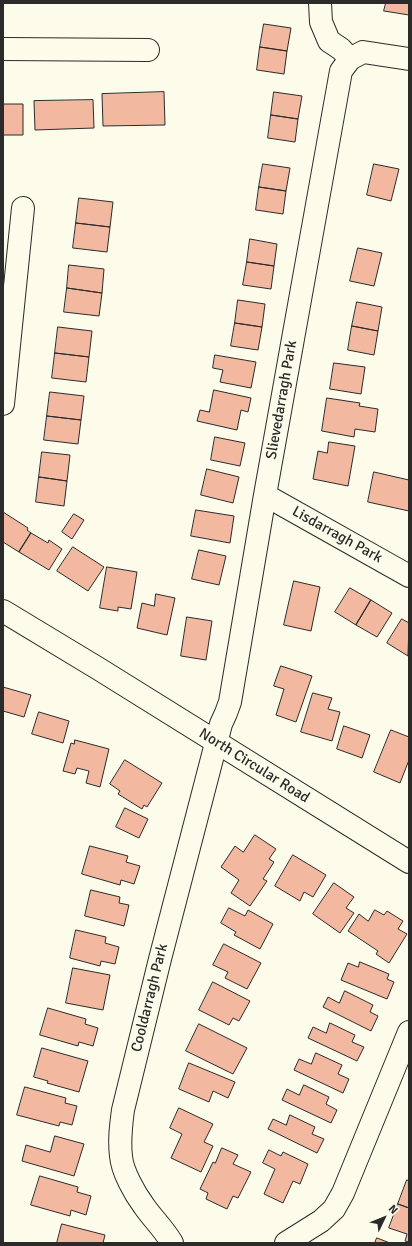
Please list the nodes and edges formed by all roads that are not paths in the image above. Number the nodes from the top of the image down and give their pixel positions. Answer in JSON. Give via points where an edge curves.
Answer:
{"nodes":[{"id":1,"x":320,"y":3,"type":"edge"},
{"id":2,"x":3,"y":49,"type":"edge"},
{"id":3,"x":148,"y":50,"type":"dead end"},
{"id":4,"x":350,"y":59,"type":"junction"},
{"id":5,"x":409,"y":59,"type":"edge"},
{"id":6,"x":23,"y":208,"type":"dead end"},
{"id":7,"x":3,"y":404,"type":"edge"},
{"id":8,"x":265,"y":495,"type":"junction"},
{"id":9,"x":409,"y":576,"type":"edge"},
{"id":10,"x":3,"y":611,"type":"edge"},
{"id":11,"x":216,"y":743,"type":"junction"},
{"id":12,"x":409,"y":862,"type":"edge"},
{"id":13,"x":409,"y":1032,"type":"edge"},
{"id":14,"x":172,"y":1243,"type":"edge"},
{"id":15,"x":286,"y":1243,"type":"edge"}],
"edges":[{"from":1,"to":4,"type":"main road","via":[[321,22],[329,41]]},
{"from":2,"to":3,"type":"main road"},
{"from":4,"to":5,"type":"main road","via":[[363,52]]},
{"from":4,"to":8,"type":"main road","name":"Slievedarragh Park","via":[[342,71]]},
{"from":6,"to":7,"type":"main road"},
{"from":8,"to":9,"type":"main road","name":"Lisdarragh Park"},
{"from":8,"to":11,"type":"main road","name":"Slievedarragh Park","via":[[230,702]]},
{"from":10,"to":11,"type":"main road","name":"North Circular Road"},
{"from":11,"to":12,"type":"main road","name":"North Circular Road"},
{"from":11,"to":14,"type":"main road","name":"Cooldarragh Park","via":[[143,1026],[120,1133],[121,1158],[129,1181]]},
{"from":13,"to":15,"type":"main road","via":[[343,1194],[334,1209],[321,1221]]}]}
